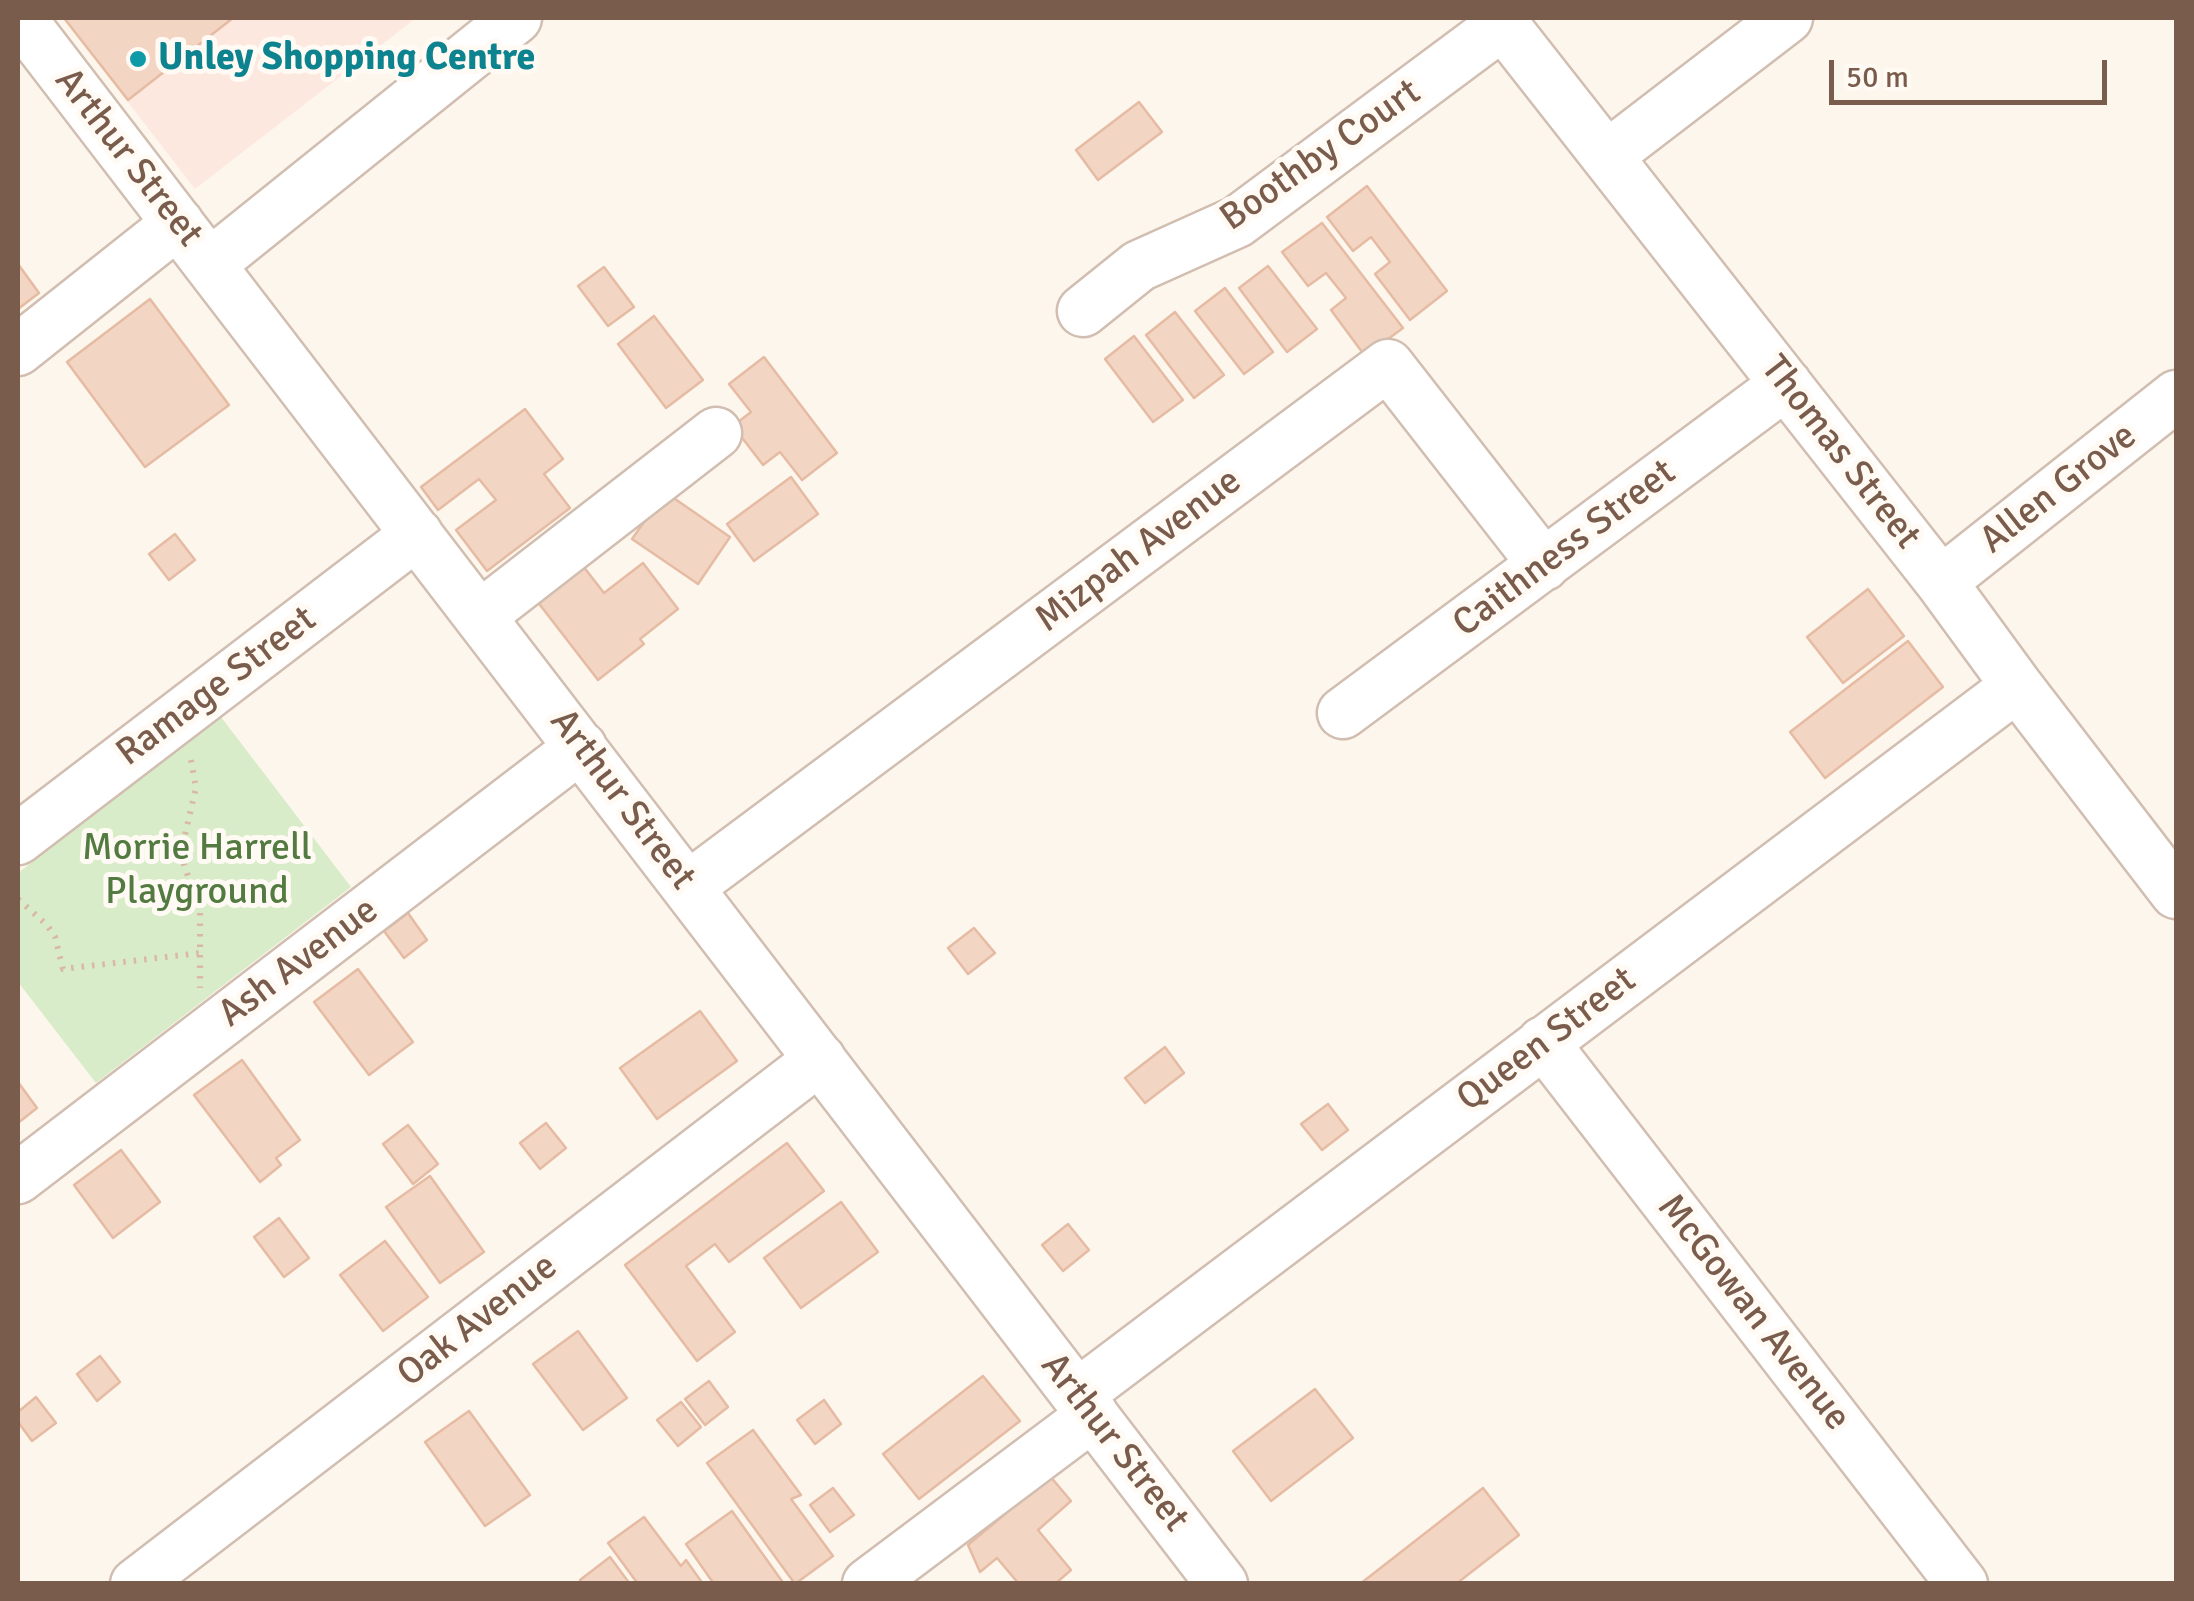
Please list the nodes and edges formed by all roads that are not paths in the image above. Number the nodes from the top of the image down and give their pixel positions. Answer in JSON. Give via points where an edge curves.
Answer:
{"nodes":[{"id":1,"x":20,"y":18,"type":"edge"},
{"id":2,"x":516,"y":18,"type":"edge"},
{"id":3,"x":1787,"y":18,"type":"edge"},
{"id":4,"x":1501,"y":20,"type":"edge"},
{"id":5,"x":1607,"y":156,"type":"junction"},
{"id":6,"x":178,"y":223,"type":"junction"},
{"id":7,"x":210,"y":264,"type":"junction"},
{"id":8,"x":1083,"y":311,"type":"dead end"},
{"id":9,"x":18,"y":350,"type":"edge"},
{"id":10,"x":1786,"y":384,"type":"junction"},
{"id":11,"x":2176,"y":396,"type":"edge"},
{"id":12,"x":716,"y":433,"type":"dead end"},
{"id":13,"x":417,"y":534,"type":"junction"},
{"id":14,"x":1544,"y":564,"type":"junction"},
{"id":15,"x":1941,"y":582,"type":"junction"},
{"id":16,"x":480,"y":616,"type":"junction"},
{"id":17,"x":2016,"y":686,"type":"junction"},
{"id":18,"x":1343,"y":714,"type":"dead end"},
{"id":19,"x":581,"y":747,"type":"junction"},
{"id":20,"x":18,"y":839,"type":"edge"},
{"id":21,"x":688,"y":887,"type":"junction"},
{"id":22,"x":2176,"y":893,"type":"edge"},
{"id":23,"x":1544,"y":1042,"type":"junction"},
{"id":24,"x":820,"y":1059,"type":"junction"},
{"id":25,"x":18,"y":1178,"type":"edge"},
{"id":26,"x":1085,"y":1405,"type":"junction"},
{"id":27,"x":136,"y":1584,"type":"edge"},
{"id":28,"x":868,"y":1584,"type":"edge"},
{"id":29,"x":1222,"y":1584,"type":"edge"},
{"id":30,"x":1962,"y":1584,"type":"edge"}],
"edges":[{"from":1,"to":6,"type":"street","name":"Arthur Street"},
{"from":2,"to":7,"type":"street"},
{"from":3,"to":5,"type":"street"},
{"from":4,"to":5,"type":"street","name":"Thomas Street"},
{"from":4,"to":8,"type":"street","name":"Boothby Court","via":[[1237,222],[1140,266]]},
{"from":5,"to":10,"type":"street","name":"Thomas Street"},
{"from":6,"to":7,"type":"street","name":"Arthur Street"},
{"from":6,"to":9,"type":"street"},
{"from":7,"to":13,"type":"street","name":"Arthur Street"},
{"from":10,"to":14,"type":"street","name":"Caithness Street"},
{"from":10,"to":15,"type":"street","name":"Thomas Street"},
{"from":11,"to":15,"type":"street","name":"Allen Grove"},
{"from":12,"to":16,"type":"street"},
{"from":13,"to":16,"type":"street","name":"Arthur Street"},
{"from":13,"to":20,"type":"street","name":"Ramage Street"},
{"from":14,"to":18,"type":"street","name":"Caithness Street"},
{"from":14,"to":21,"type":"street","name":"Mizpah Avenue","via":[[1388,366]]},
{"from":15,"to":17,"type":"street","name":"Thomas Street"},
{"from":16,"to":19,"type":"street","name":"Arthur Street"},
{"from":17,"to":22,"type":"street","name":"Thomas Street"},
{"from":17,"to":23,"type":"street","name":"Queen Street"},
{"from":19,"to":21,"type":"street","name":"Arthur Street"},
{"from":19,"to":25,"type":"street","name":"Ash Avenue"},
{"from":21,"to":24,"type":"street","name":"Arthur Street"},
{"from":23,"to":26,"type":"street","name":"Queen Street"},
{"from":23,"to":30,"type":"street","name":"McGowan Avenue"},
{"from":24,"to":26,"type":"street","name":"Arthur Street"},
{"from":24,"to":27,"type":"street","name":"Oak Avenue"},
{"from":26,"to":28,"type":"street","name":"Queen Street"},
{"from":26,"to":29,"type":"street","name":"Arthur Street"}]}
